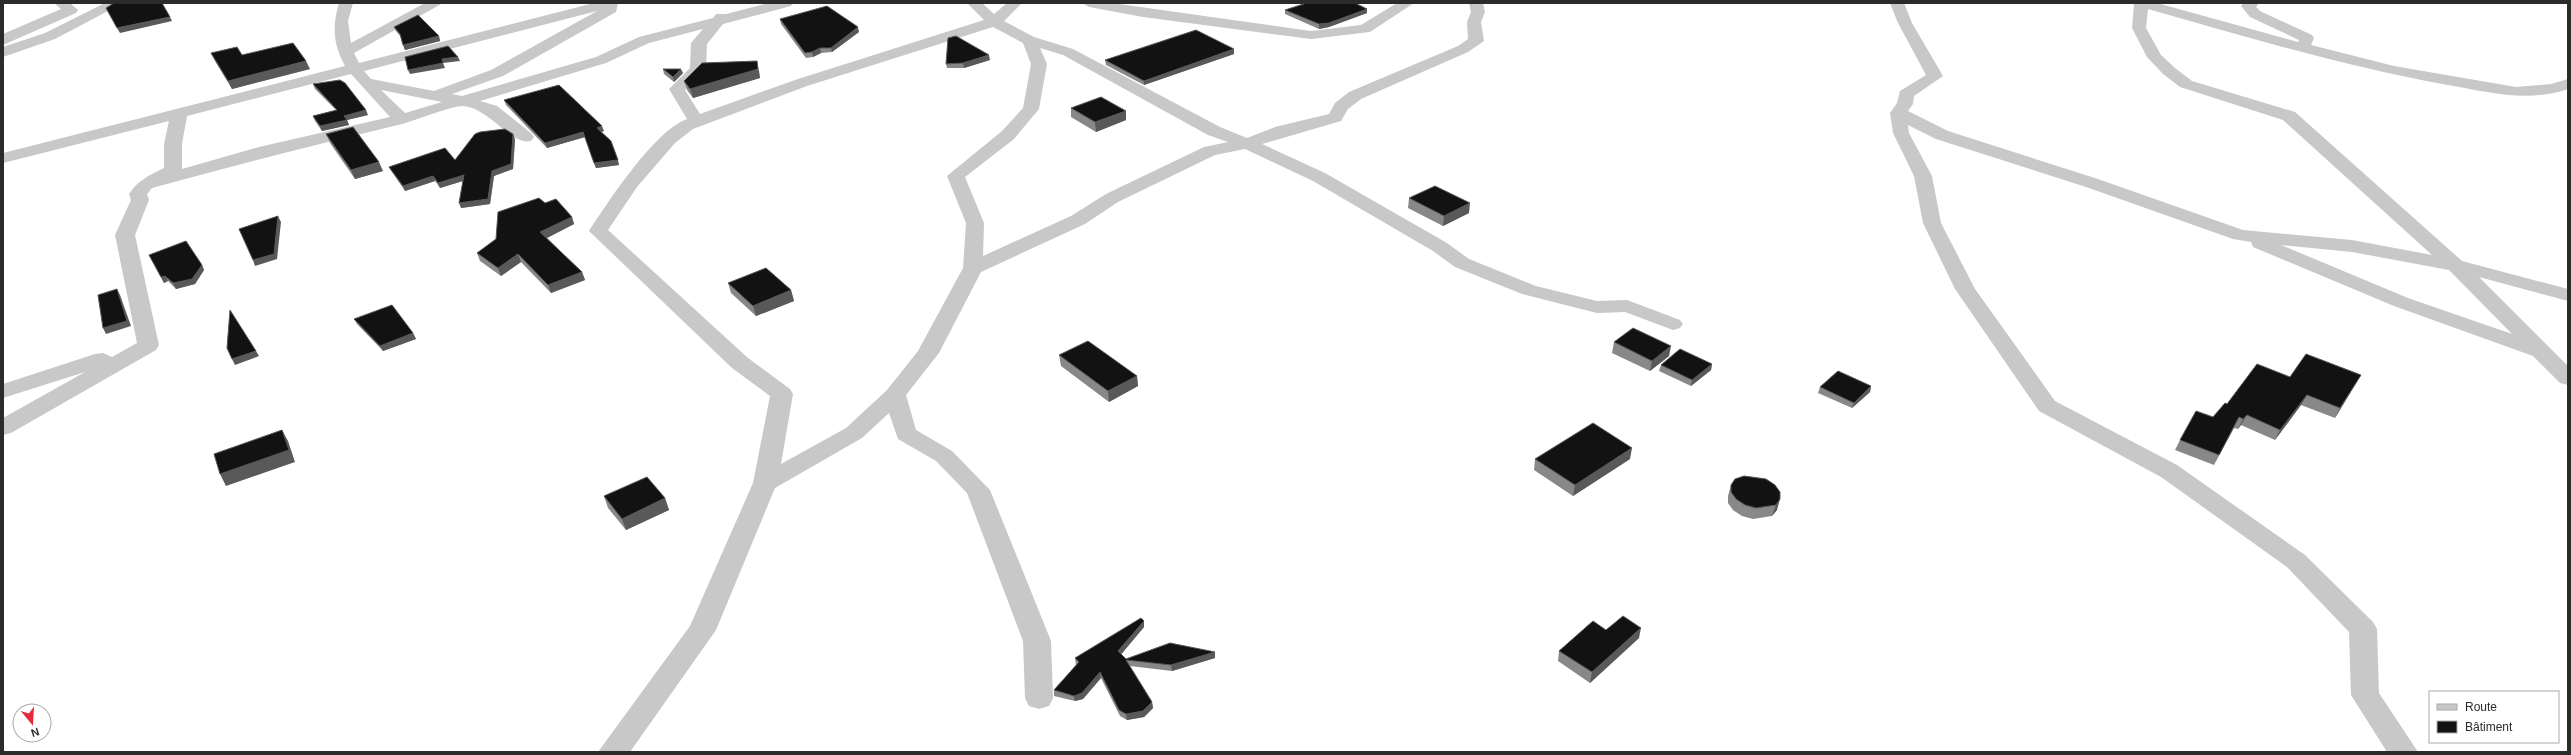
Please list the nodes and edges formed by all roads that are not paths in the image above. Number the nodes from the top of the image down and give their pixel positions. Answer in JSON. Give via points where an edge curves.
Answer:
{"nodes":[{"id":1,"x":61,"y":3,"type":"edge"},
{"id":2,"x":116,"y":3,"type":"edge"},
{"id":3,"x":346,"y":3,"type":"edge"},
{"id":4,"x":436,"y":3,"type":"edge"},
{"id":5,"x":611,"y":3,"type":"edge"},
{"id":6,"x":621,"y":3,"type":"edge"},
{"id":7,"x":734,"y":3,"type":"edge"},
{"id":8,"x":786,"y":3,"type":"edge"},
{"id":9,"x":974,"y":3,"type":"edge"},
{"id":10,"x":1015,"y":3,"type":"edge"},
{"id":11,"x":1089,"y":3,"type":"edge"},
{"id":12,"x":1407,"y":3,"type":"edge"},
{"id":13,"x":1476,"y":3,"type":"edge"},
{"id":14,"x":1897,"y":3,"type":"edge"},
{"id":15,"x":2141,"y":3,"type":"edge"},
{"id":16,"x":2252,"y":3,"type":"edge"},
{"id":17,"x":718,"y":20,"type":"junction"},
{"id":18,"x":994,"y":22,"type":"junction"},
{"id":19,"x":3,"y":40,"type":"edge"},
{"id":20,"x":1029,"y":40,"type":"junction"},
{"id":21,"x":2304,"y":48,"type":"junction"},
{"id":22,"x":3,"y":52,"type":"edge"},
{"id":23,"x":345,"y":52,"type":"junction"},
{"id":24,"x":352,"y":68,"type":"junction"},
{"id":25,"x":367,"y":83,"type":"junction"},
{"id":26,"x":2568,"y":84,"type":"edge"},
{"id":27,"x":433,"y":96,"type":"junction"},
{"id":28,"x":463,"y":101,"type":"junction"},
{"id":29,"x":179,"y":112,"type":"junction"},
{"id":30,"x":1898,"y":112,"type":"junction"},
{"id":31,"x":397,"y":115,"type":"junction"},
{"id":32,"x":696,"y":121,"type":"junction"},
{"id":33,"x":525,"y":137,"type":"dead end"},
{"id":34,"x":1245,"y":144,"type":"junction"},
{"id":35,"x":3,"y":158,"type":"edge"},
{"id":36,"x":146,"y":184,"type":"junction"},
{"id":37,"x":2240,"y":235,"type":"junction"},
{"id":38,"x":2455,"y":265,"type":"junction"},
{"id":39,"x":973,"y":268,"type":"junction"},
{"id":40,"x":2568,"y":295,"type":"edge"},
{"id":41,"x":1673,"y":324,"type":"dead end"},
{"id":42,"x":148,"y":345,"type":"junction"},
{"id":43,"x":2544,"y":352,"type":"junction"},
{"id":44,"x":2568,"y":378,"type":"edge"},
{"id":45,"x":3,"y":391,"type":"edge"},
{"id":46,"x":895,"y":395,"type":"junction"},
{"id":47,"x":3,"y":428,"type":"edge"},
{"id":48,"x":765,"y":483,"type":"junction"},
{"id":49,"x":1040,"y":698,"type":"dead end"},
{"id":50,"x":613,"y":752,"type":"edge"},
{"id":51,"x":2403,"y":752,"type":"edge"}],
"edges":[{"from":1,"to":19,"type":"street","via":[[71,10]]},
{"from":2,"to":22,"type":"street","via":[[50,36]]},
{"from":3,"to":23,"type":"street","via":[[341,24]]},
{"from":4,"to":23,"type":"street"},
{"from":5,"to":24,"type":"street"},
{"from":6,"to":27,"type":"street","via":[[497,73]]},
{"from":7,"to":17,"type":"street"},
{"from":8,"to":17,"type":"street"},
{"from":9,"to":18,"type":"street"},
{"from":10,"to":18,"type":"street"},
{"from":11,"to":12,"type":"street","via":[[1143,13],[1311,35],[1365,29]]},
{"from":13,"to":34,"type":"street","via":[[1476,41],[1467,48],[1350,97],[1336,111],[1335,117],[1281,131]]},
{"from":14,"to":30,"type":"street","via":[[1905,23],[1935,76],[1906,94],[1905,104]]},
{"from":15,"to":21,"type":"street"},
{"from":15,"to":38,"type":"street","via":[[2139,28],[2155,57],[2169,72],[2186,84],[2289,116]]},
{"from":16,"to":21,"type":"street","via":[[2248,6],[2255,14],[2307,38]]},
{"from":17,"to":28,"type":"street","via":[[644,40],[601,60]]},
{"from":17,"to":32,"type":"street","via":[[698,43],[698,69],[677,89]]},
{"from":18,"to":20,"type":"street"},
{"from":18,"to":32,"type":"street","via":[[801,83]]},
{"from":20,"to":34,"type":"street","via":[[1068,52],[1214,131]]},
{"from":20,"to":39,"type":"street","via":[[1039,64],[1031,109],[1008,134],[956,176],[976,223]]},
{"from":21,"to":26,"type":"street","via":[[2394,71],[2516,92],[2553,89]]},
{"from":23,"to":24,"type":"street"},
{"from":24,"to":25,"type":"street"},
{"from":24,"to":29,"type":"street"},
{"from":25,"to":27,"type":"street"},
{"from":25,"to":31,"type":"street"},
{"from":27,"to":28,"type":"street"},
{"from":27,"to":31,"type":"street"},
{"from":28,"to":31,"type":"street"},
{"from":28,"to":33,"type":"street","via":[[491,109]]},
{"from":29,"to":35,"type":"street"},
{"from":29,"to":36,"type":"street","via":[[173,144],[173,170]]},
{"from":30,"to":37,"type":"street","via":[[1942,135]]},
{"from":30,"to":51,"type":"street","via":[[1901,133],[1923,176],[1932,223],[1965,289],[2047,406],[2169,471],[2296,561],[2363,629],[2365,695]]},
{"from":31,"to":36,"type":"street"},
{"from":32,"to":48,"type":"street","via":[[670,139],[630,184],[598,231],[740,363],[782,394]]},
{"from":34,"to":39,"type":"street","via":[[1210,151],[1112,198],[1078,220]]},
{"from":34,"to":41,"type":"street","via":[[1271,153],[1319,177],[1440,247],[1462,263],[1529,290],[1597,307],[1627,306]]},
{"from":36,"to":42,"type":"street","via":[[138,194],[140,200],[125,235]]},
{"from":37,"to":38,"type":"street","via":[[2352,246]]},
{"from":37,"to":43,"type":"street","via":[[2401,302]]},
{"from":38,"to":40,"type":"street"},
{"from":38,"to":43,"type":"street"},
{"from":39,"to":46,"type":"street","via":[[928,354]]},
{"from":42,"to":45,"type":"street"},
{"from":42,"to":47,"type":"street"},
{"from":43,"to":44,"type":"street"},
{"from":46,"to":48,"type":"street","via":[[854,433]]},
{"from":46,"to":49,"type":"street","via":[[906,434],[944,456],[978,490],[1037,641]]},
{"from":48,"to":50,"type":"street","via":[[702,630]]}]}
